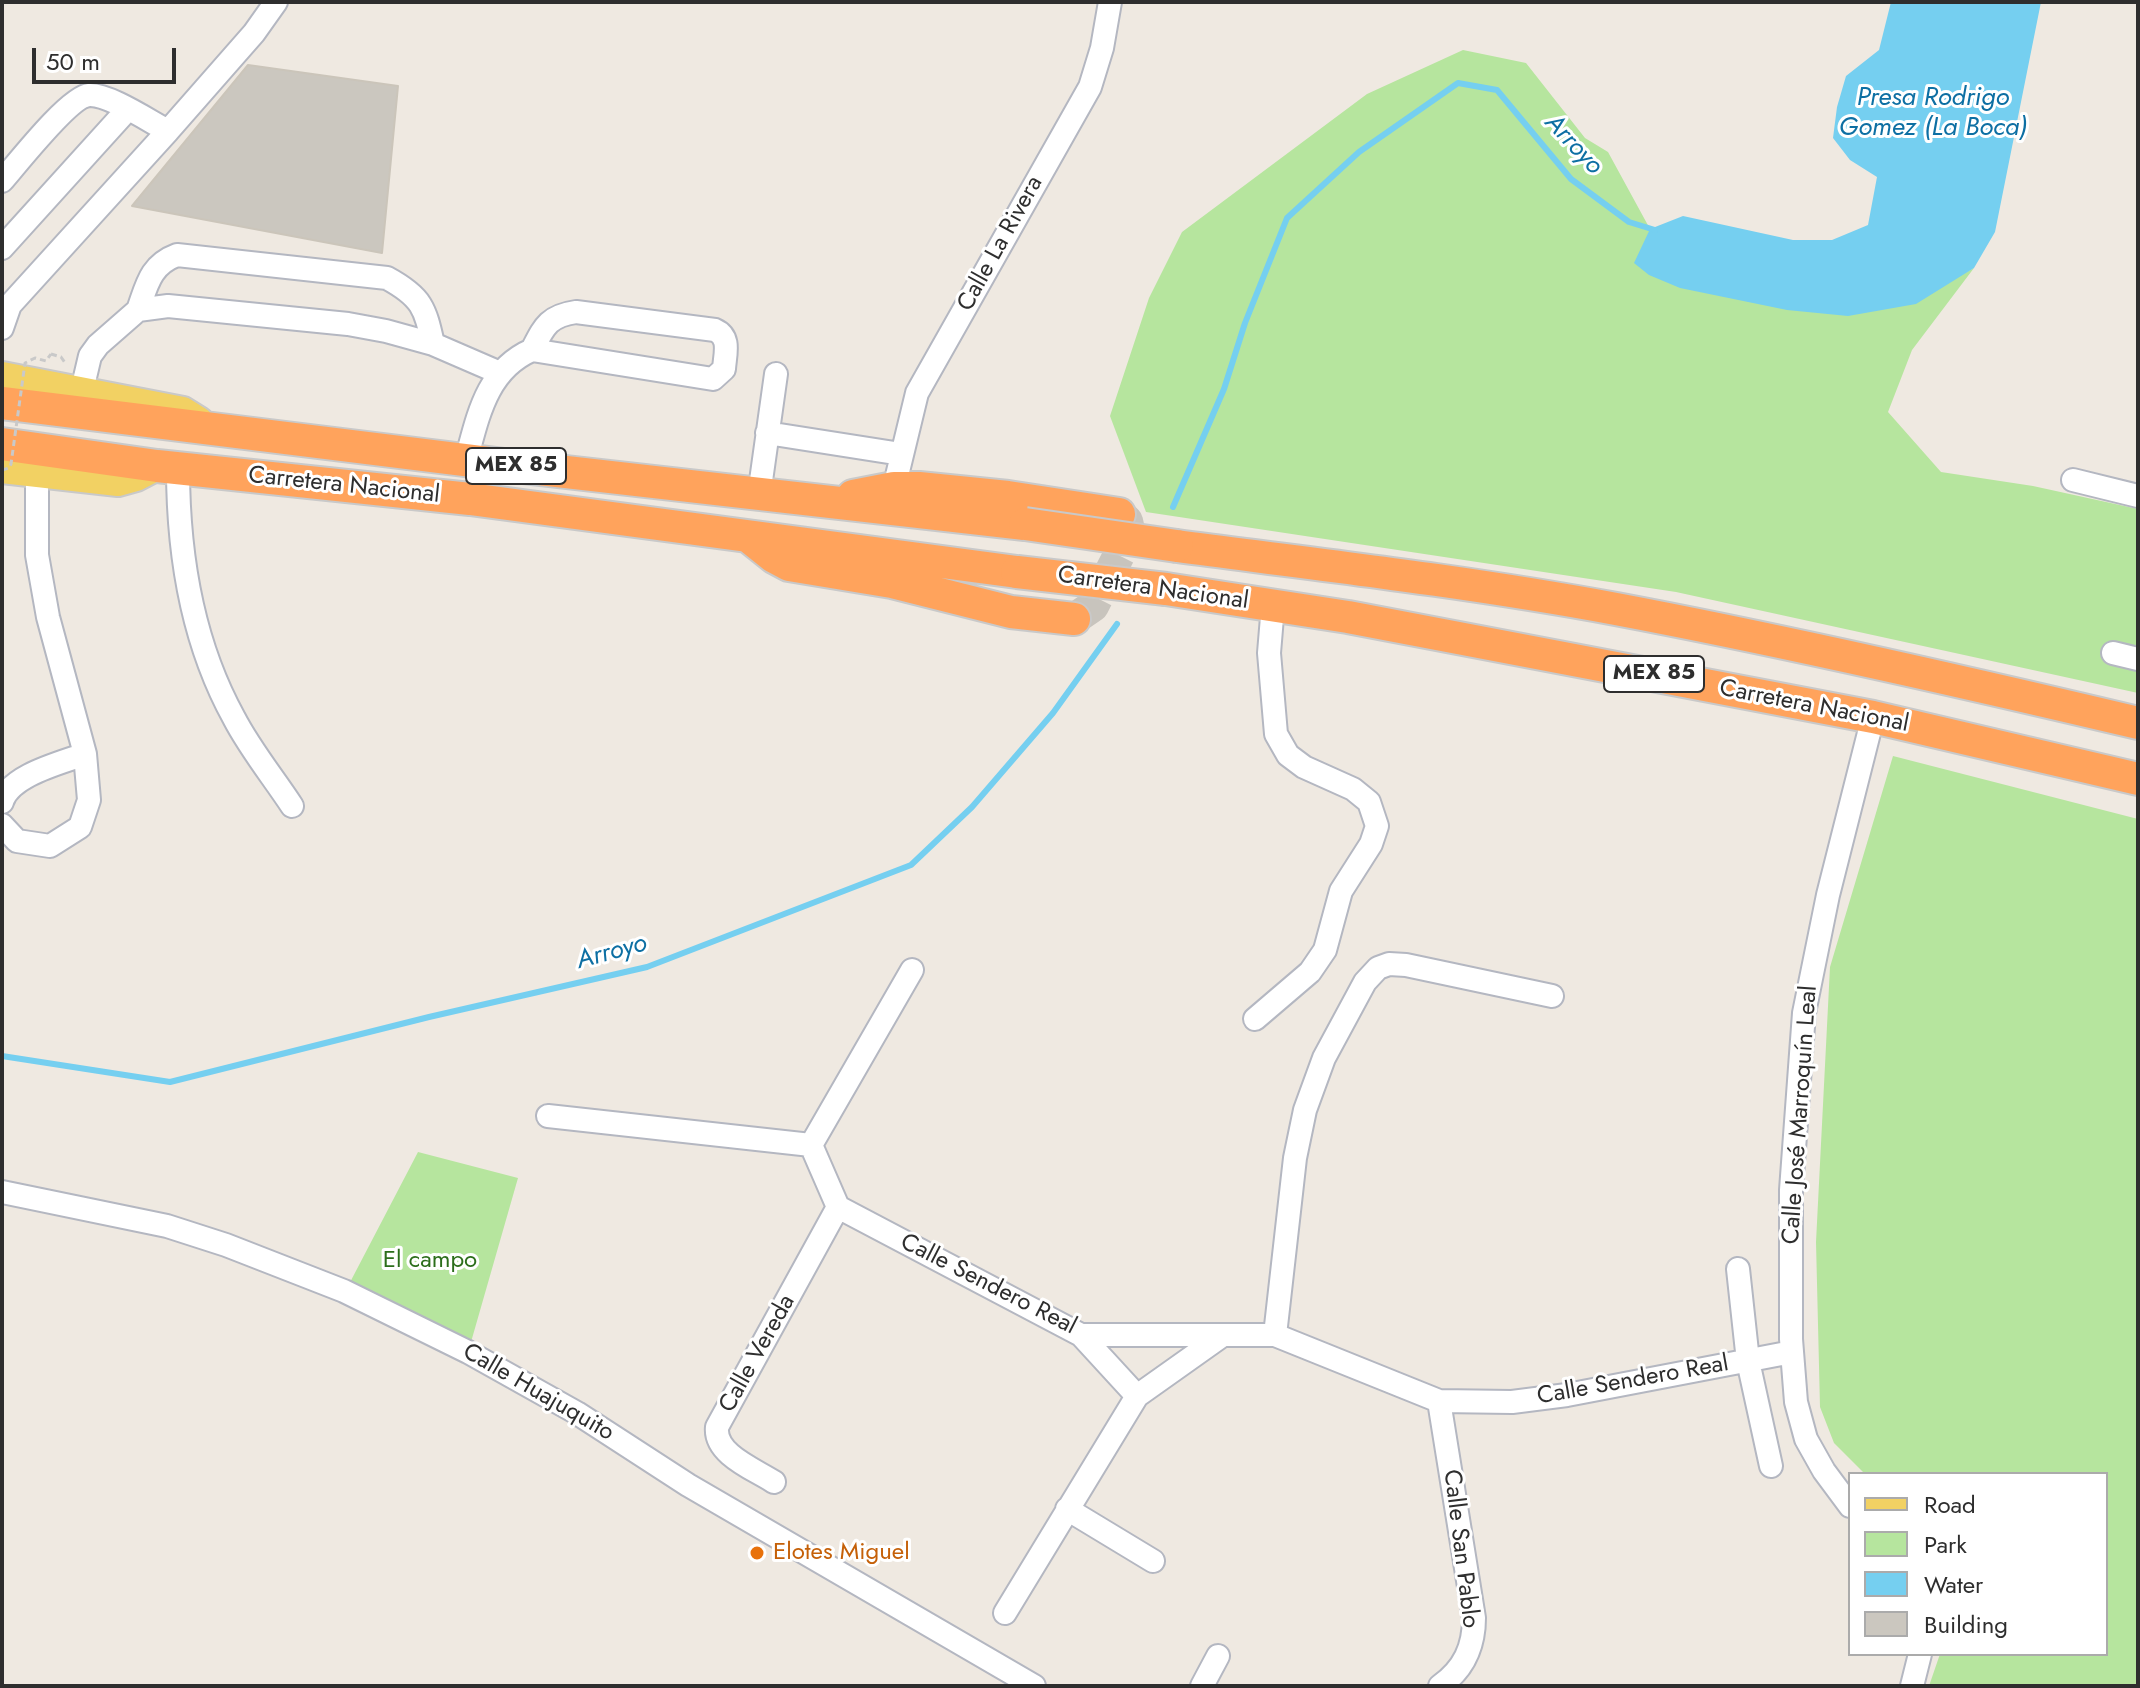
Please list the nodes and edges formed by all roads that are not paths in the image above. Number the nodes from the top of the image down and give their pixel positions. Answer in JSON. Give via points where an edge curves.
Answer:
{"nodes":[{"id":1,"x":276,"y":2,"type":"edge"},
{"id":2,"x":1110,"y":2,"type":"edge"},
{"id":3,"x":127,"y":110,"type":"junction"},
{"id":4,"x":168,"y":131,"type":"junction"},
{"id":5,"x":2,"y":181,"type":"edge"},
{"id":6,"x":2,"y":248,"type":"edge"},
{"id":7,"x":6,"y":301,"type":"edge"},
{"id":8,"x":138,"y":310,"type":"junction"},
{"id":9,"x":2,"y":328,"type":"edge"},
{"id":10,"x":433,"y":344,"type":"junction"},
{"id":11,"x":532,"y":350,"type":"junction"},
{"id":12,"x":500,"y":373,"type":"junction"},
{"id":13,"x":776,"y":374,"type":"dead end"},
{"id":14,"x":2,"y":376,"type":"edge"},
{"id":15,"x":82,"y":390,"type":"junction"},
{"id":16,"x":2,"y":403,"type":"edge"},
{"id":17,"x":209,"y":429,"type":"junction"},
{"id":18,"x":767,"y":433,"type":"junction"},
{"id":19,"x":2,"y":444,"type":"edge"},
{"id":20,"x":901,"y":454,"type":"junction"},
{"id":21,"x":466,"y":460,"type":"junction"},
{"id":22,"x":168,"y":467,"type":"junction"},
{"id":23,"x":2,"y":469,"type":"edge"},
{"id":24,"x":37,"y":474,"type":"junction"},
{"id":25,"x":2073,"y":480,"type":"dead end"},
{"id":26,"x":894,"y":488,"type":"junction"},
{"id":27,"x":759,"y":495,"type":"junction"},
{"id":28,"x":2138,"y":496,"type":"edge"},
{"id":29,"x":823,"y":502,"type":"junction"},
{"id":30,"x":1119,"y":514,"type":"dead end"},
{"id":31,"x":747,"y":535,"type":"junction"},
{"id":32,"x":1273,"y":605,"type":"junction"},
{"id":33,"x":1074,"y":619,"type":"dead end"},
{"id":34,"x":2113,"y":653,"type":"dead end"},
{"id":35,"x":2138,"y":659,"type":"edge"},
{"id":36,"x":1873,"y":717,"type":"junction"},
{"id":37,"x":2138,"y":723,"type":"edge"},
{"id":38,"x":85,"y":754,"type":"junction"},
{"id":39,"x":2138,"y":779,"type":"edge"},
{"id":40,"x":2,"y":802,"type":"edge"},
{"id":41,"x":292,"y":806,"type":"dead end"},
{"id":42,"x":2,"y":825,"type":"edge"},
{"id":43,"x":912,"y":970,"type":"dead end"},
{"id":44,"x":1552,"y":996,"type":"dead end"},
{"id":45,"x":1255,"y":1019,"type":"dead end"},
{"id":46,"x":548,"y":1116,"type":"dead end"},
{"id":47,"x":811,"y":1145,"type":"junction"},
{"id":48,"x":2,"y":1192,"type":"edge"},
{"id":49,"x":838,"y":1207,"type":"junction"},
{"id":50,"x":1738,"y":1269,"type":"dead end"},
{"id":51,"x":1081,"y":1335,"type":"junction"},
{"id":52,"x":1223,"y":1335,"type":"junction"},
{"id":53,"x":1275,"y":1335,"type":"junction"},
{"id":54,"x":1792,"y":1352,"type":"junction"},
{"id":55,"x":1748,"y":1361,"type":"junction"},
{"id":56,"x":1137,"y":1396,"type":"junction"},
{"id":57,"x":1439,"y":1401,"type":"junction"},
{"id":58,"x":1771,"y":1466,"type":"dead end"},
{"id":59,"x":774,"y":1482,"type":"dead end"},
{"id":60,"x":1848,"y":1503,"type":"edge"},
{"id":61,"x":1067,"y":1509,"type":"junction"},
{"id":62,"x":1153,"y":1561,"type":"dead end"},
{"id":63,"x":1005,"y":1613,"type":"dead end"},
{"id":64,"x":1218,"y":1656,"type":"dead end"},
{"id":65,"x":1920,"y":1656,"type":"edge"},
{"id":66,"x":1034,"y":1686,"type":"edge"},
{"id":67,"x":1202,"y":1686,"type":"edge"},
{"id":68,"x":1440,"y":1686,"type":"edge"},
{"id":69,"x":1912,"y":1686,"type":"edge"}],
"edges":[{"from":1,"to":4,"type":"street"},
{"from":2,"to":20,"type":"street","name":"Calle La Rivera","via":[[1090,87],[917,393]]},
{"from":3,"to":4,"type":"street"},
{"from":3,"to":5,"type":"street","via":[[101,97],[76,100]]},
{"from":3,"to":6,"type":"street"},
{"from":4,"to":7,"type":"street"},
{"from":7,"to":9,"type":"street"},
{"from":8,"to":10,"type":"street","via":[[168,306],[348,324]]},
{"from":8,"to":10,"type":"street","via":[[149,277],[162,260],[177,255],[387,278],[409,290],[426,312]]},
{"from":8,"to":15,"type":"street","via":[[90,356]]},
{"from":10,"to":12,"type":"street"},
{"from":11,"to":11,"type":"street","via":[[546,324],[559,314],[576,312],[715,330],[727,342],[724,369],[713,379]]},
{"from":11,"to":12,"type":"street"},
{"from":12,"to":21,"type":"street","via":[[482,400]]},
{"from":13,"to":18,"type":"street"},
{"from":14,"to":15,"type":"main road","name":"Carretera Nacional","number":"MEX 85"},
{"from":15,"to":17,"type":"main road","name":"Carretera Nacional","number":"MEX 85","via":[[183,411]]},
{"from":16,"to":17,"type":"highway","name":"Carretera Nacional","number":"MEX 85"},
{"from":17,"to":21,"type":"highway","name":"Carretera Nacional","number":"MEX 85"},
{"from":18,"to":20,"type":"street"},
{"from":18,"to":27,"type":"street"},
{"from":19,"to":22,"type":"highway","name":"Carretera Nacional","number":"MEX 85"},
{"from":20,"to":26,"type":"street","name":"Calle La Rivera"},
{"from":21,"to":27,"type":"highway","name":"Carretera Nacional","number":"MEX 85"},
{"from":22,"to":24,"type":"main road","name":"Carretera Nacional","number":"MEX 85","via":[[118,482]]},
{"from":22,"to":31,"type":"highway","name":"Carretera Nacional","number":"MEX 85"},
{"from":22,"to":41,"type":"street","via":[[202,649],[234,720]]},
{"from":23,"to":24,"type":"main road","name":"Carretera Nacional","number":"MEX 85"},
{"from":24,"to":38,"type":"street","via":[[37,555]]},
{"from":25,"to":28,"type":"street"},
{"from":26,"to":29,"type":"highway","number":"MEX 85"},
{"from":26,"to":30,"type":"highway","number":"MEX 85","via":[[1008,497]]},
{"from":27,"to":29,"type":"highway","name":"Carretera Nacional","number":"MEX 85"},
{"from":29,"to":37,"type":"highway","name":"Carretera Nacional","number":"MEX 85","bridge":true,"via":[[1025,524],[1613,609],[1891,664]]},
{"from":31,"to":32,"type":"highway","name":"Carretera Nacional","number":"MEX 85","bridge":true},
{"from":31,"to":33,"type":"highway","via":[[789,565],[892,582],[1011,612]]},
{"from":32,"to":36,"type":"highway","name":"Carretera Nacional","number":"MEX 85"},
{"from":32,"to":45,"type":"street","via":[[1269,653],[1276,734],[1296,761],[1369,802],[1377,826],[1341,891],[1325,950],[1310,972]]},
{"from":34,"to":35,"type":"street"},
{"from":36,"to":39,"type":"highway","name":"Carretera Nacional","number":"MEX 85"},
{"from":36,"to":54,"type":"street","name":"Calle José Marroquín Leal","via":[[1804,1013],[1791,1190]]},
{"from":38,"to":40,"type":"street","via":[[26,776]]},
{"from":38,"to":42,"type":"street","via":[[89,800],[80,827],[50,846],[17,841]]},
{"from":43,"to":47,"type":"street"},
{"from":44,"to":53,"type":"street","via":[[1406,965],[1378,968],[1365,982],[1324,1058],[1305,1110]]},
{"from":46,"to":47,"type":"street"},
{"from":47,"to":49,"type":"street"},
{"from":48,"to":66,"type":"street","name":"Calle Huajuquito","via":[[167,1226],[358,1298],[577,1413],[688,1485]]},
{"from":49,"to":51,"type":"street","name":"Calle Sendero Real"},
{"from":49,"to":59,"type":"street","name":"Calle Vereda","via":[[717,1427],[716,1435],[729,1454]]},
{"from":50,"to":55,"type":"street"},
{"from":51,"to":52,"type":"street","name":"Calle Sendero Real"},
{"from":51,"to":56,"type":"street"},
{"from":52,"to":53,"type":"street","name":"Calle Sendero Real"},
{"from":52,"to":56,"type":"street"},
{"from":53,"to":57,"type":"street","name":"Calle Sendero Real"},
{"from":54,"to":55,"type":"street","name":"Calle Sendero Real"},
{"from":54,"to":60,"type":"street","name":"Calle José Marroquín Leal","via":[[1806,1439]]},
{"from":55,"to":57,"type":"street","name":"Calle Sendero Real","via":[[1567,1395],[1512,1402]]},
{"from":55,"to":58,"type":"street"},
{"from":56,"to":61,"type":"street"},
{"from":57,"to":68,"type":"street","name":"Calle San Pablo","via":[[1474,1618],[1463,1664]]},
{"from":61,"to":62,"type":"street"},
{"from":61,"to":63,"type":"street"},
{"from":64,"to":67,"type":"street"},
{"from":65,"to":69,"type":"street"}]}
